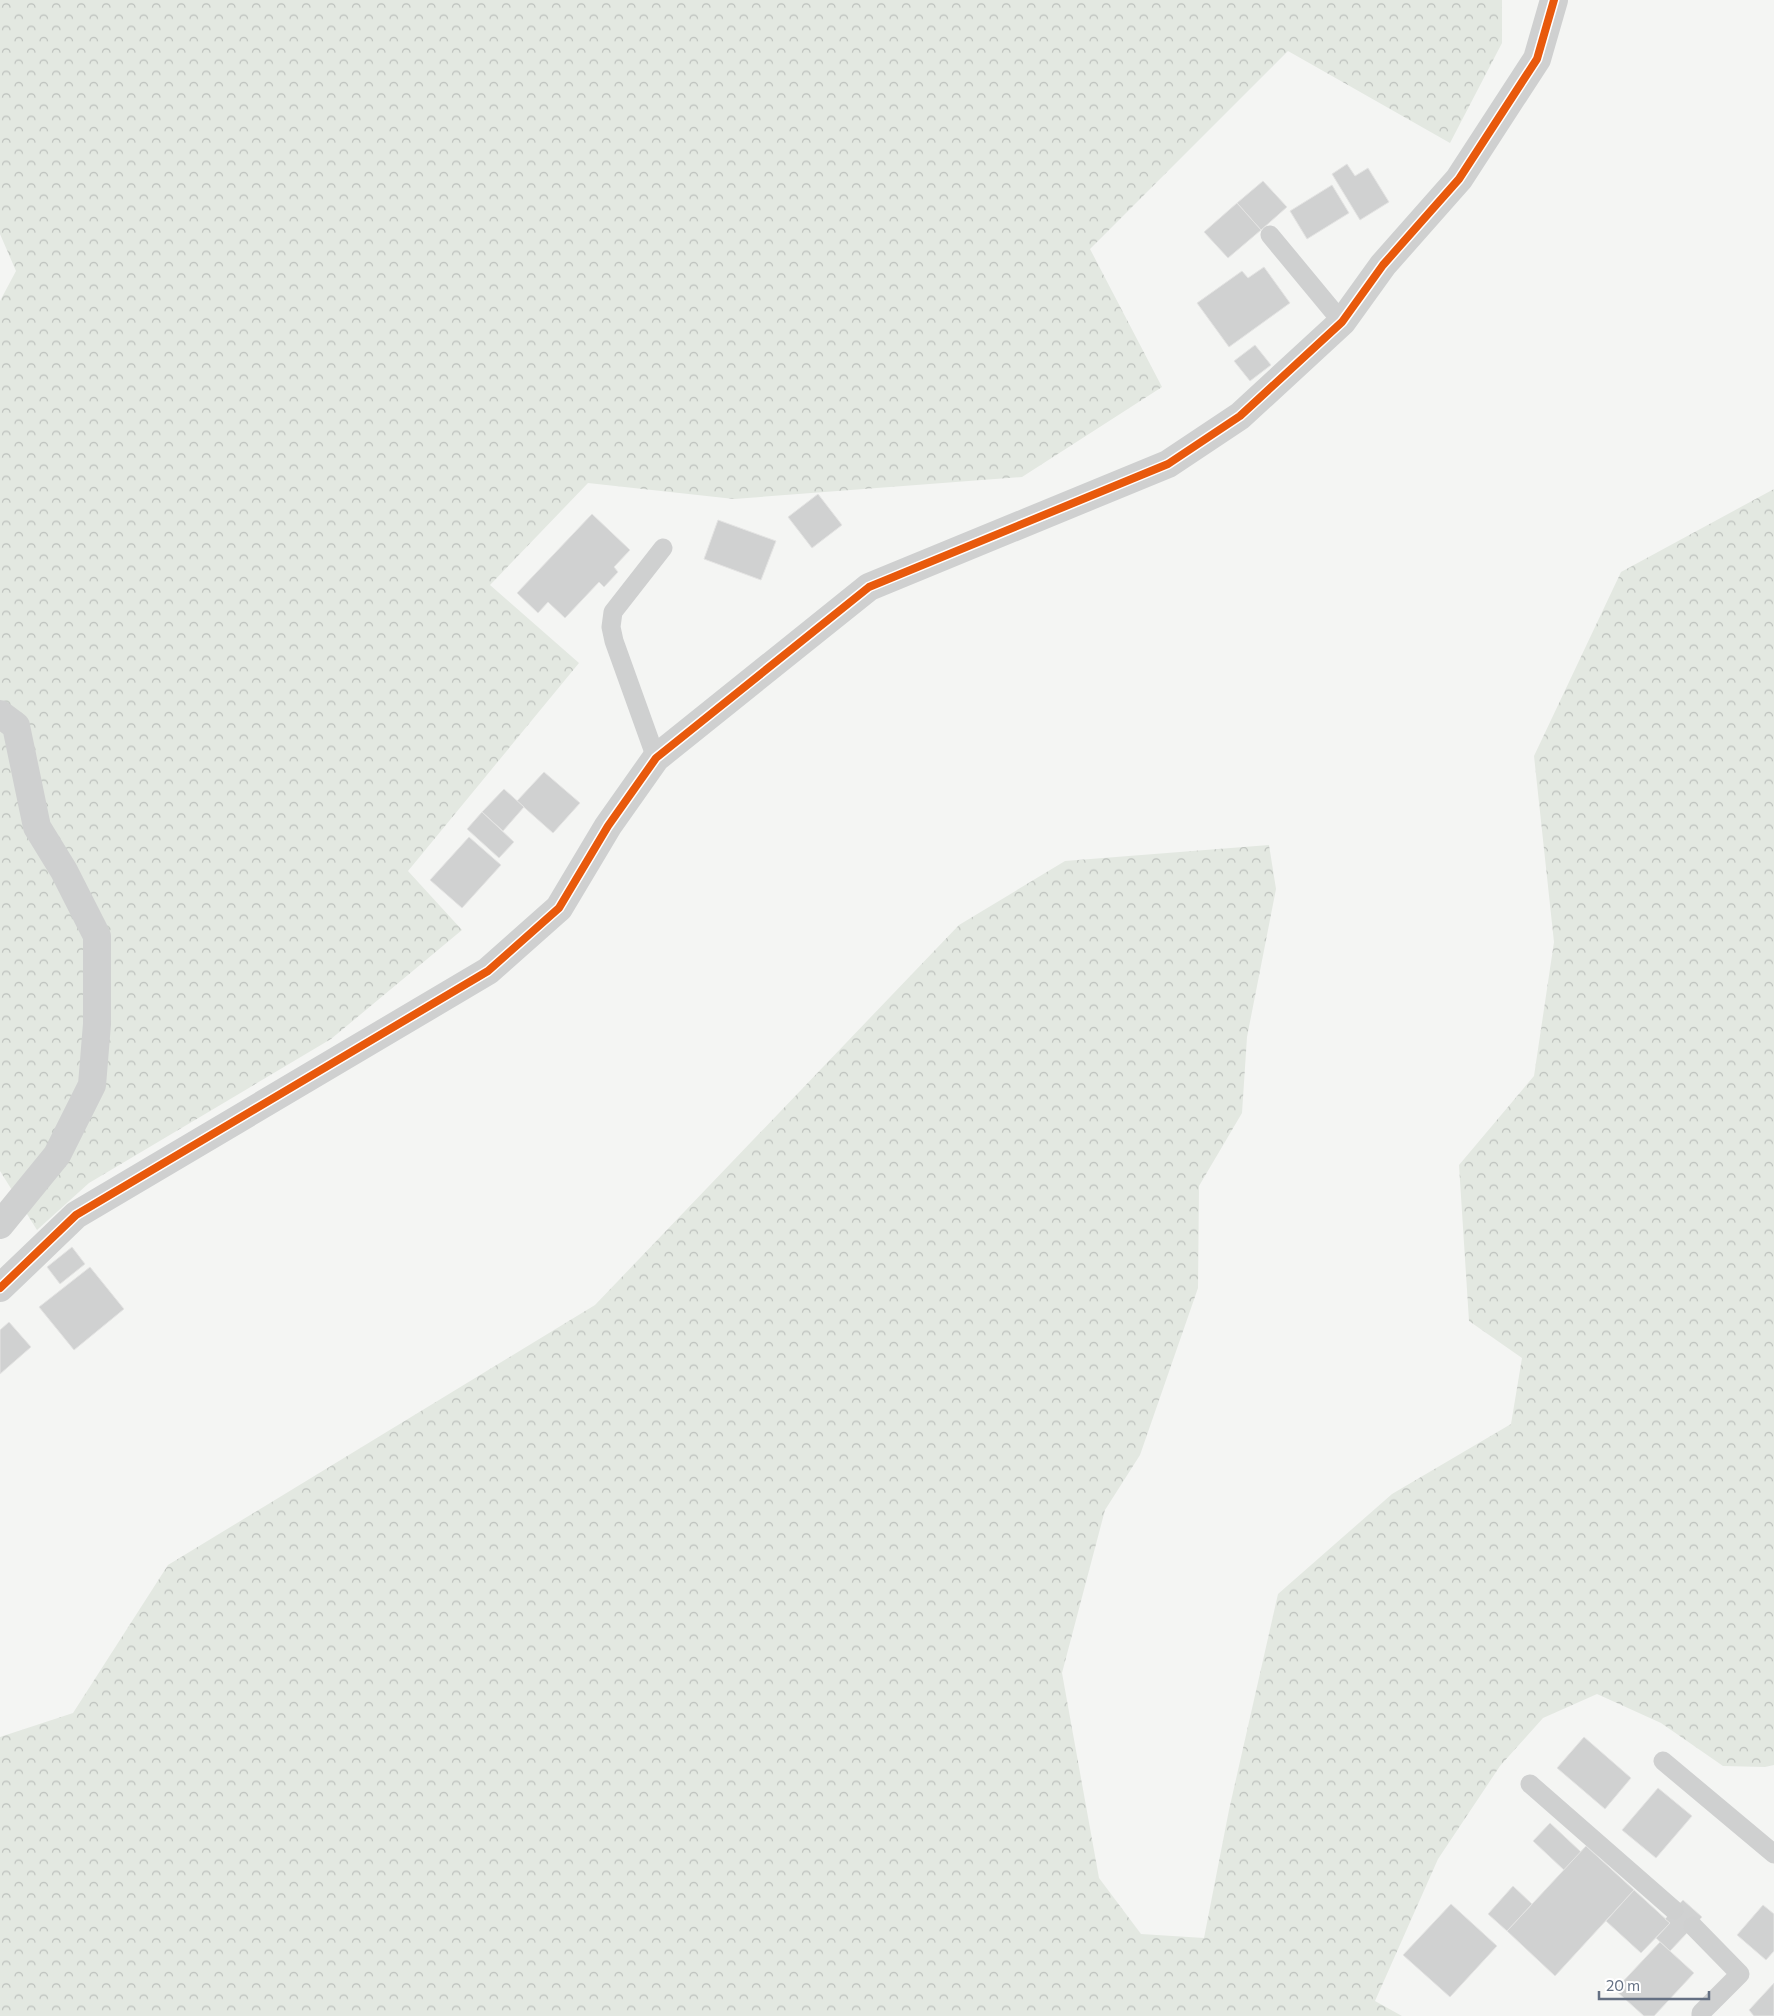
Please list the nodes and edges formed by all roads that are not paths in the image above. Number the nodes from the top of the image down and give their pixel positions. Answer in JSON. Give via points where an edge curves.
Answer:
{"nodes":[{"id":1,"x":1554,"y":0,"type":"edge"},
{"id":2,"x":1270,"y":235,"type":"dead end"},
{"id":3,"x":1342,"y":322,"type":"junction"},
{"id":4,"x":663,"y":548,"type":"dead end"},
{"id":5,"x":0,"y":714,"type":"edge"},
{"id":6,"x":656,"y":758,"type":"junction"},
{"id":7,"x":0,"y":1225,"type":"edge"},
{"id":8,"x":0,"y":1288,"type":"edge"},
{"id":9,"x":1663,"y":1761,"type":"dead end"},
{"id":10,"x":1530,"y":1784,"type":"dead end"},
{"id":11,"x":1774,"y":1854,"type":"edge"},
{"id":12,"x":1674,"y":1910,"type":"dead end"},
{"id":13,"x":1693,"y":1926,"type":"dead end"},
{"id":14,"x":1701,"y":2016,"type":"edge"}],
"edges":[{"from":1,"to":3,"type":"street","via":[[1537,59],[1460,179],[1383,265]]},
{"from":2,"to":3,"type":"lane"},
{"from":3,"to":6,"type":"street","via":[[1240,416],[1168,464],[869,587]]},
{"from":4,"to":6,"type":"lane","via":[[613,612],[610,627]]},
{"from":5,"to":7,"type":"street","via":[[16,726],[37,827],[97,936],[97,1024],[92,1085],[57,1155]]},
{"from":6,"to":8,"type":"street","via":[[608,826],[558,908],[488,971],[76,1215]]},
{"from":9,"to":11,"type":"lane"},
{"from":10,"to":12,"type":"lane"},
{"from":13,"to":14,"type":"lane","via":[[1740,1974]]}]}
